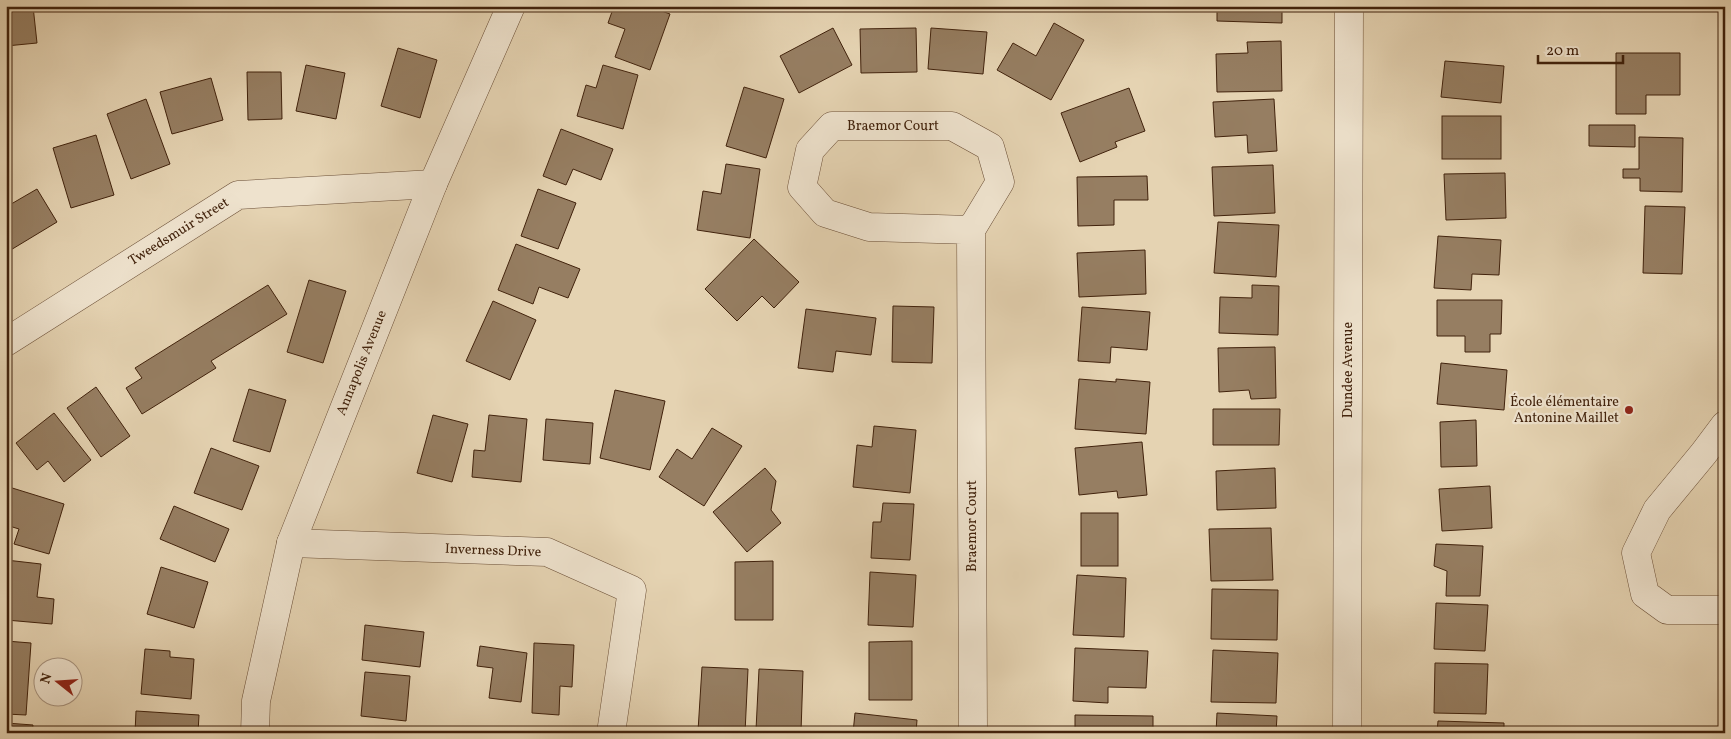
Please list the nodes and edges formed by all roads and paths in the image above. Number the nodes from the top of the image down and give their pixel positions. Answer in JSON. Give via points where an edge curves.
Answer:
{"nodes":[{"id":1,"x":511,"y":6,"type":"edge"},
{"id":2,"x":1349,"y":6,"type":"edge"},
{"id":3,"x":433,"y":184,"type":"junction"},
{"id":4,"x":971,"y":230,"type":"junction"},
{"id":5,"x":6,"y":342,"type":"edge"},
{"id":6,"x":1725,"y":425,"type":"edge"},
{"id":7,"x":291,"y":543,"type":"junction"},
{"id":8,"x":1725,"y":610,"type":"edge"},
{"id":9,"x":255,"y":733,"type":"edge"},
{"id":10,"x":611,"y":733,"type":"edge"},
{"id":11,"x":973,"y":733,"type":"edge"},
{"id":12,"x":1347,"y":733,"type":"edge"}],
"edges":[{"from":1,"to":3,"type":"street","name":"Annapolis Avenue"},
{"from":2,"to":12,"type":"street","name":"Dundee Avenue"},
{"from":3,"to":5,"type":"street","name":"Tweedsmuir Street","via":[[238,195]]},
{"from":3,"to":7,"type":"street","name":"Annapolis Avenue"},
{"from":4,"to":4,"type":"street","name":"Braemor Court","via":[[1000,182],[990,147],[952,126],[832,126],[810,150],[802,187],[825,213],[869,227]]},
{"from":4,"to":11,"type":"street","name":"Braemor Court"},
{"from":6,"to":8,"type":"street","via":[[1657,510],[1636,553],[1645,594],[1667,610]]},
{"from":7,"to":9,"type":"street","name":"Annapolis Avenue","via":[[256,700]]},
{"from":7,"to":10,"type":"street","name":"Inverness Drive","via":[[547,552],[632,590]]}]}
